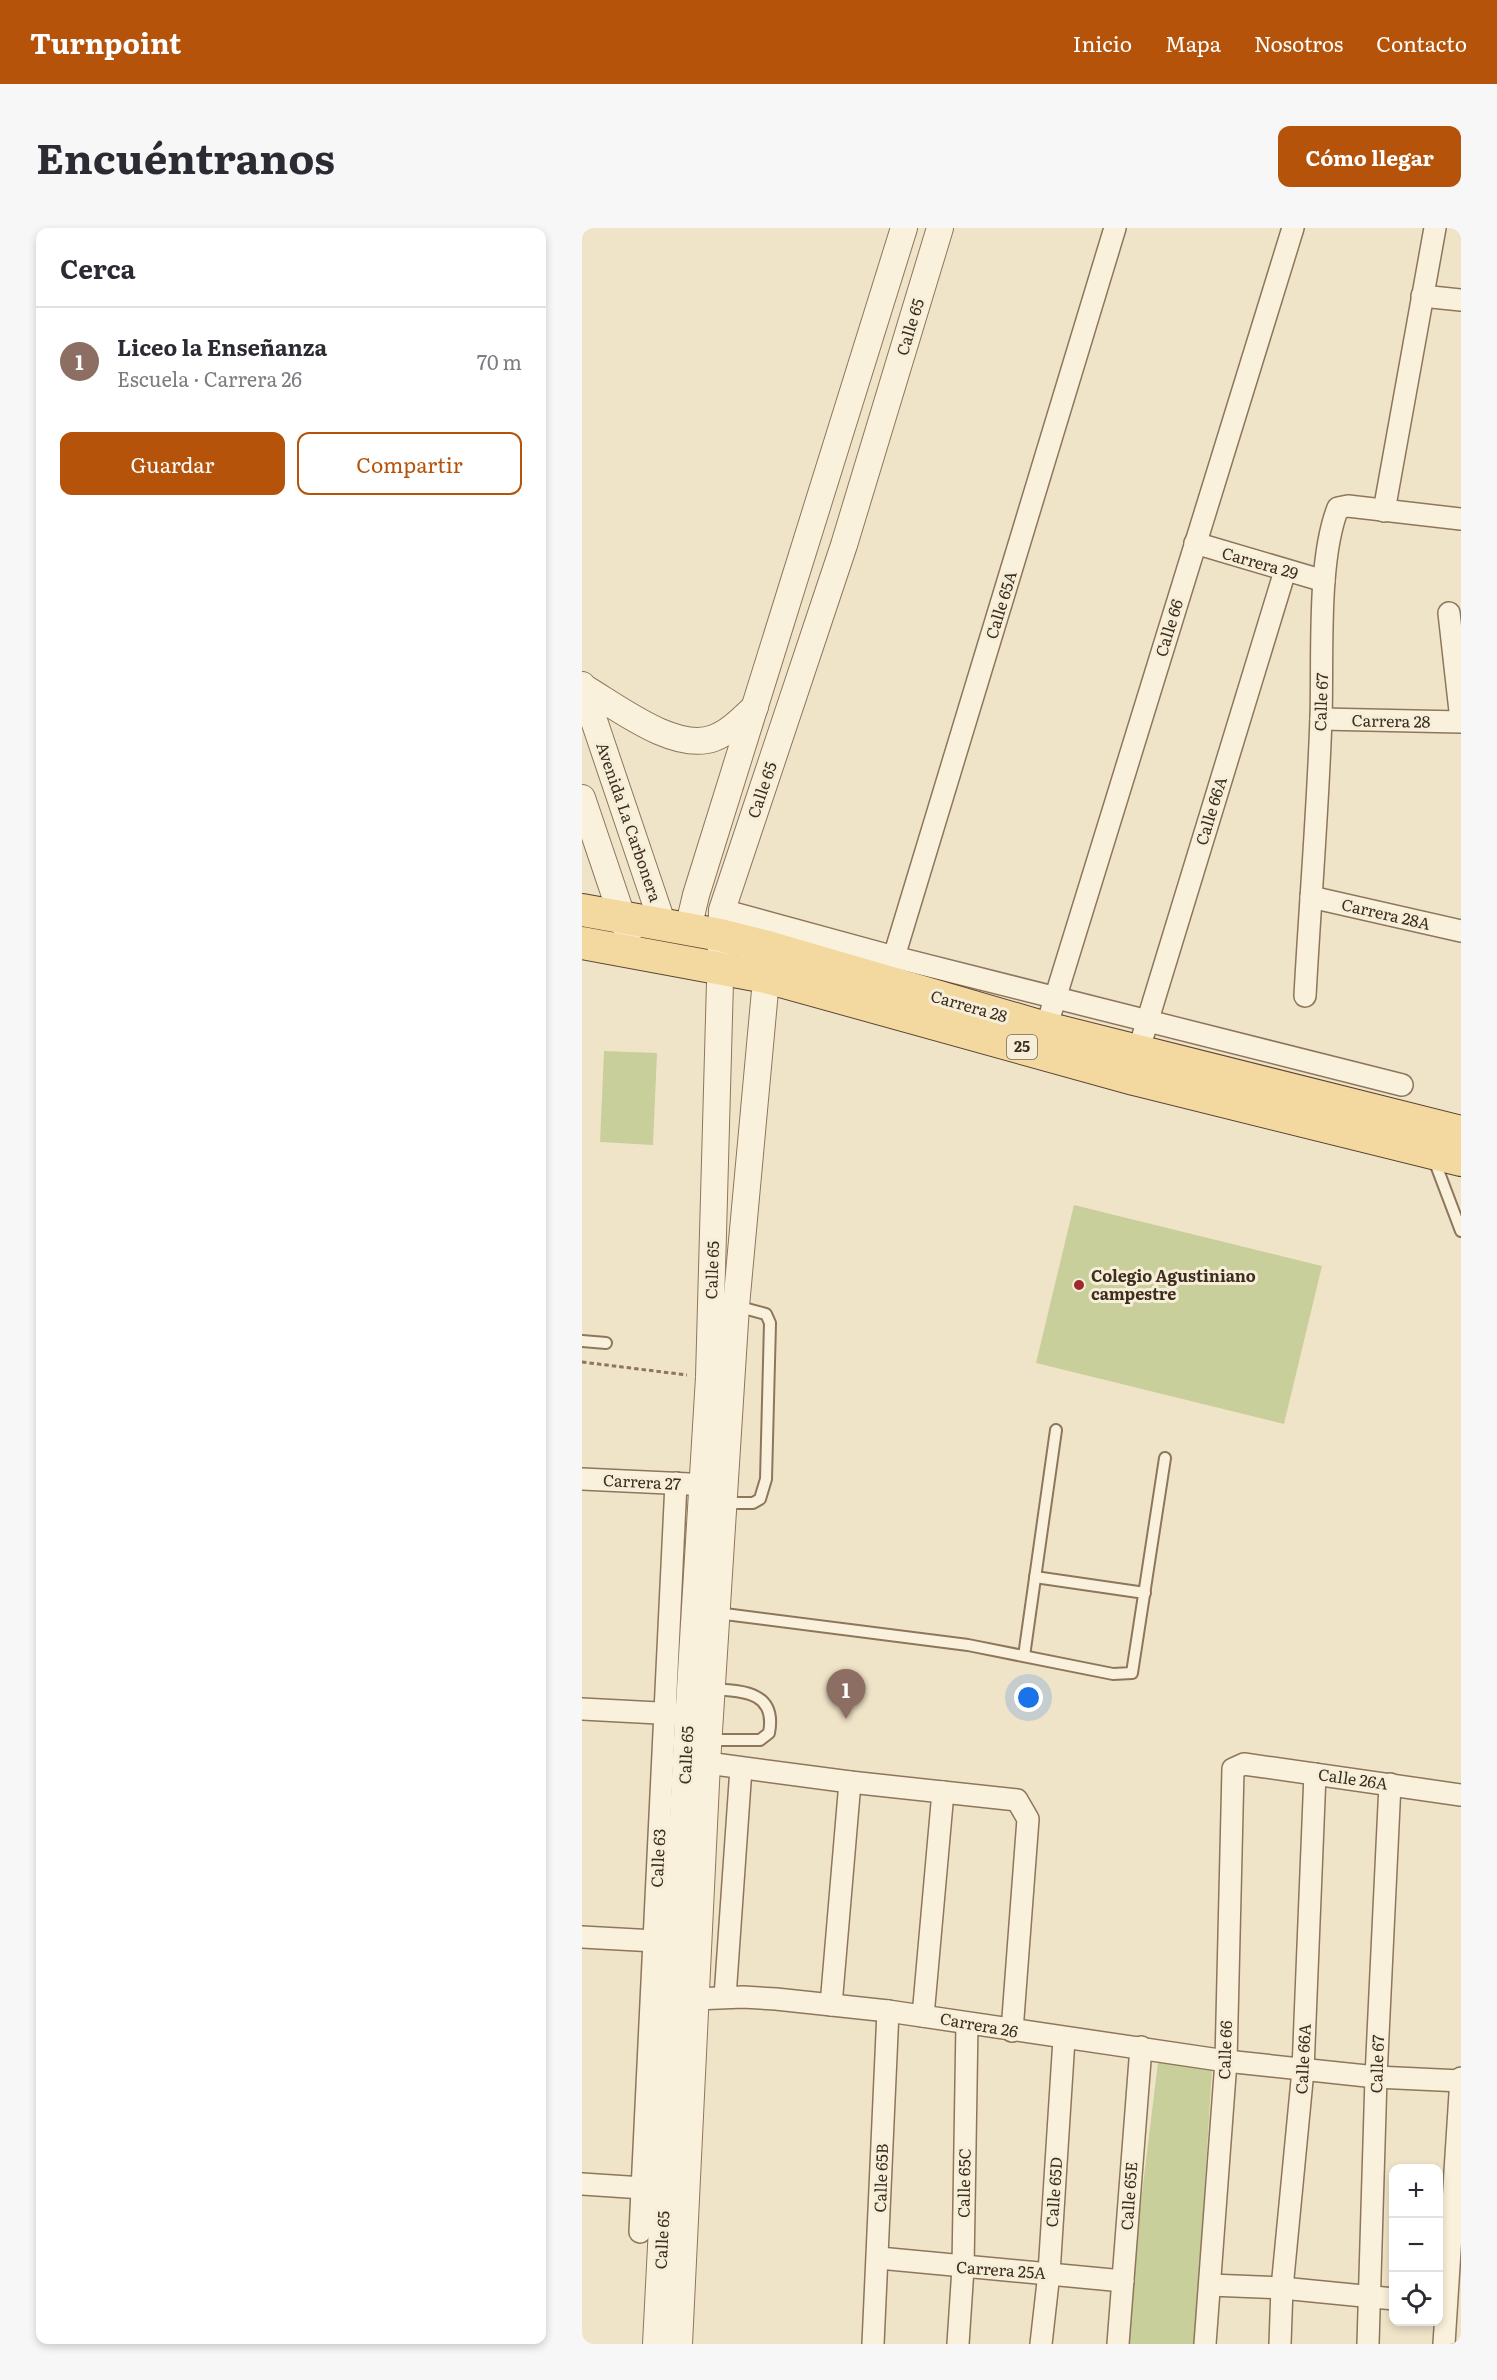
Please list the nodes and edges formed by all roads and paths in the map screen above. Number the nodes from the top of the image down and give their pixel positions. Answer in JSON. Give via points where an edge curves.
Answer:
{"nodes":[{"id":1,"x":904,"y":228,"type":"edge"},
{"id":2,"x":940,"y":228,"type":"edge"},
{"id":3,"x":1115,"y":228,"type":"edge"},
{"id":4,"x":1293,"y":228,"type":"edge"},
{"id":5,"x":1435,"y":228,"type":"edge"},
{"id":6,"x":1422,"y":296,"type":"junction"},
{"id":7,"x":1461,"y":300,"type":"edge"},
{"id":8,"x":1384,"y":511,"type":"junction"},
{"id":9,"x":1461,"y":519,"type":"edge"},
{"id":10,"x":1195,"y":543,"type":"junction"},
{"id":11,"x":1285,"y":571,"type":"junction"},
{"id":12,"x":1324,"y":581,"type":"junction"},
{"id":13,"x":1449,"y":613,"type":"dead end"},
{"id":14,"x":582,"y":686,"type":"edge"},
{"id":15,"x":756,"y":707,"type":"junction"},
{"id":16,"x":1321,"y":719,"type":"junction"},
{"id":17,"x":1461,"y":721,"type":"edge"},
{"id":18,"x":582,"y":798,"type":"edge"},
{"id":19,"x":1311,"y":897,"type":"junction"},
{"id":20,"x":582,"y":910,"type":"edge"},
{"id":21,"x":623,"y":918,"type":"junction"},
{"id":22,"x":721,"y":923,"type":"junction"},
{"id":23,"x":675,"y":927,"type":"junction"},
{"id":24,"x":1461,"y":931,"type":"edge"},
{"id":25,"x":582,"y":943,"type":"edge"},
{"id":26,"x":634,"y":952,"type":"junction"},
{"id":27,"x":767,"y":962,"type":"junction"},
{"id":28,"x":721,"y":968,"type":"junction"},
{"id":29,"x":890,"y":970,"type":"junction"},
{"id":30,"x":1305,"y":996,"type":"dead end"},
{"id":31,"x":1055,"y":997,"type":"junction"},
{"id":32,"x":1148,"y":1020,"type":"junction"},
{"id":33,"x":1046,"y":1028,"type":"junction"},
{"id":34,"x":1138,"y":1052,"type":"junction"},
{"id":35,"x":1402,"y":1085,"type":"dead end"},
{"id":36,"x":1461,"y":1132,"type":"edge"},
{"id":37,"x":1447,"y":1157,"type":"edge"},
{"id":38,"x":1449,"y":1200,"type":"junction"},
{"id":39,"x":1461,"y":1206,"type":"edge"},
{"id":40,"x":1461,"y":1231,"type":"edge"},
{"id":41,"x":736,"y":1306,"type":"junction"},
{"id":42,"x":582,"y":1341,"type":"edge"},
{"id":43,"x":606,"y":1343,"type":"dead end"},
{"id":44,"x":582,"y":1362,"type":"edge"},
{"id":45,"x":709,"y":1377,"type":"junction"},
{"id":46,"x":1056,"y":1430,"type":"dead end"},
{"id":47,"x":1165,"y":1458,"type":"dead end"},
{"id":48,"x":582,"y":1479,"type":"edge"},
{"id":49,"x":676,"y":1483,"type":"junction"},
{"id":50,"x":703,"y":1485,"type":"junction"},
{"id":51,"x":724,"y":1503,"type":"junction"},
{"id":52,"x":1035,"y":1577,"type":"junction"},
{"id":53,"x":1144,"y":1593,"type":"junction"},
{"id":54,"x":717,"y":1613,"type":"junction"},
{"id":55,"x":1024,"y":1656,"type":"junction"},
{"id":56,"x":701,"y":1688,"type":"junction"},
{"id":57,"x":582,"y":1709,"type":"edge"},
{"id":58,"x":691,"y":1734,"type":"junction"},
{"id":59,"x":1244,"y":1764,"type":"joint"},
{"id":60,"x":741,"y":1768,"type":"junction"},
{"id":61,"x":1315,"y":1773,"type":"junction"},
{"id":62,"x":850,"y":1782,"type":"junction"},
{"id":63,"x":1390,"y":1784,"type":"junction"},
{"id":64,"x":943,"y":1792,"type":"junction"},
{"id":65,"x":1461,"y":1795,"type":"edge"},
{"id":66,"x":582,"y":1937,"type":"edge"},
{"id":67,"x":655,"y":1941,"type":"junction"},
{"id":68,"x":724,"y":1997,"type":"junction"},
{"id":69,"x":694,"y":1999,"type":"junction"},
{"id":70,"x":831,"y":2005,"type":"junction"},
{"id":71,"x":888,"y":2011,"type":"junction"},
{"id":72,"x":923,"y":2016,"type":"junction"},
{"id":73,"x":968,"y":2023,"type":"junction"},
{"id":74,"x":1012,"y":2031,"type":"junction"},
{"id":75,"x":1064,"y":2039,"type":"junction"},
{"id":76,"x":1141,"y":2047,"type":"junction"},
{"id":77,"x":1226,"y":2061,"type":"junction"},
{"id":78,"x":1303,"y":2070,"type":"junction"},
{"id":79,"x":1376,"y":2077,"type":"junction"},
{"id":80,"x":1461,"y":2080,"type":"edge"},
{"id":81,"x":582,"y":2184,"type":"edge"},
{"id":82,"x":643,"y":2188,"type":"junction"},
{"id":83,"x":640,"y":2232,"type":"dead end"},
{"id":84,"x":879,"y":2258,"type":"junction"},
{"id":85,"x":963,"y":2268,"type":"junction"},
{"id":86,"x":1049,"y":2273,"type":"junction"},
{"id":87,"x":1123,"y":2281,"type":"junction"},
{"id":88,"x":1210,"y":2285,"type":"junction"},
{"id":89,"x":1282,"y":2288,"type":"junction"},
{"id":90,"x":1443,"y":2289,"type":"edge"},
{"id":91,"x":1370,"y":2298,"type":"junction"},
{"id":92,"x":1389,"y":2299,"type":"edge"},
{"id":93,"x":1443,"y":2322,"type":"edge"},
{"id":94,"x":656,"y":2344,"type":"edge"},
{"id":95,"x":679,"y":2344,"type":"edge"},
{"id":96,"x":873,"y":2344,"type":"edge"},
{"id":97,"x":958,"y":2344,"type":"edge"},
{"id":98,"x":1041,"y":2344,"type":"edge"},
{"id":99,"x":1118,"y":2344,"type":"edge"},
{"id":100,"x":1205,"y":2344,"type":"edge"},
{"id":101,"x":1280,"y":2344,"type":"edge"},
{"id":102,"x":1368,"y":2344,"type":"edge"},
{"id":103,"x":1444,"y":2344,"type":"edge"}],
"edges":[{"from":1,"to":15,"type":"street","name":"Calle 65"},
{"from":2,"to":22,"type":"street","name":"Calle 65","via":[[844,545]]},
{"from":3,"to":29,"type":"street","name":"Calle 65A"},
{"from":4,"to":10,"type":"street","name":"Calle 66"},
{"from":5,"to":6,"type":"street"},
{"from":6,"to":7,"type":"street"},
{"from":6,"to":8,"type":"street"},
{"from":8,"to":9,"type":"street"},
{"from":8,"to":12,"type":"street","name":"Calle 67","via":[[1338,508]]},
{"from":10,"to":11,"type":"street","name":"Carrera 29"},
{"from":10,"to":31,"type":"street","name":"Calle 66"},
{"from":11,"to":12,"type":"street","name":"Carrera 29"},
{"from":11,"to":32,"type":"street","name":"Calle 66A"},
{"from":12,"to":16,"type":"street","name":"Calle 67"},
{"from":13,"to":17,"type":"street"},
{"from":14,"to":15,"type":"street","via":[[660,732],[696,741],[714,738],[730,729]]},
{"from":14,"to":23,"type":"street","name":"Avenida La Carbonera"},
{"from":15,"to":23,"type":"street","name":"Calle 65"},
{"from":16,"to":17,"type":"street","name":"Carrera 28"},
{"from":16,"to":19,"type":"street","name":"Calle 67"},
{"from":18,"to":21,"type":"street"},
{"from":19,"to":24,"type":"street","name":"Carrera 28A"},
{"from":19,"to":30,"type":"street","name":"Calle 67"},
{"from":20,"to":21,"type":"main road","name":"Carrera 28","number":"25"},
{"from":21,"to":23,"type":"main road","name":"Carrera 28","number":"25"},
{"from":21,"to":26,"type":"street"},
{"from":22,"to":23,"type":"main road","name":"Carrera 28","number":"25"},
{"from":22,"to":27,"type":"main road","name":"Carrera 28","number":"25"},
{"from":22,"to":28,"type":"street","name":"Calle 65"},
{"from":22,"to":29,"type":"street"},
{"from":25,"to":26,"type":"main road","name":"Carrera 28","number":"25"},
{"from":26,"to":28,"type":"main road","name":"Carrera 28","number":"25"},
{"from":27,"to":28,"type":"main road","name":"Carrera 28","number":"25"},
{"from":27,"to":29,"type":"main road","name":"Carrera 28","number":"25"},
{"from":27,"to":37,"type":"main road","name":"Carrera 28","number":"25","via":[[1134,1079]]},
{"from":27,"to":41,"type":"street","name":"Calle 65"},
{"from":28,"to":45,"type":"street","name":"Calle 65"},
{"from":29,"to":31,"type":"street"},
{"from":29,"to":33,"type":"main road","name":"Carrera 28","number":"25"},
{"from":31,"to":32,"type":"street"},
{"from":31,"to":33,"type":"street","name":"Calle 66"},
{"from":32,"to":34,"type":"street","name":"Calle 66A"},
{"from":32,"to":35,"type":"street"},
{"from":33,"to":34,"type":"main road","name":"Carrera 28","number":"25"},
{"from":34,"to":36,"type":"main road","name":"Carrera 28","number":"25"},
{"from":37,"to":38,"type":"lane"},
{"from":38,"to":39,"type":"lane"},
{"from":38,"to":40,"type":"lane"},
{"from":41,"to":51,"type":"street","name":"Calle 65"},
{"from":41,"to":51,"type":"lane","via":[[766,1314],[770,1323],[766,1479],[760,1499],[753,1503]]},
{"from":42,"to":43,"type":"lane"},
{"from":44,"to":45,"type":"path"},
{"from":45,"to":50,"type":"street","name":"Calle 65"},
{"from":46,"to":52,"type":"lane"},
{"from":47,"to":53,"type":"lane"},
{"from":48,"to":49,"type":"street","name":"Carrera 27"},
{"from":49,"to":50,"type":"street","name":"Carrera 27"},
{"from":49,"to":58,"type":"street","name":"Calle 63"},
{"from":50,"to":56,"type":"street","name":"Calle 65"},
{"from":51,"to":54,"type":"street","name":"Calle 65"},
{"from":52,"to":53,"type":"lane"},
{"from":52,"to":55,"type":"lane"},
{"from":53,"to":55,"type":"lane","via":[[1132,1672],[1113,1674]]},
{"from":54,"to":55,"type":"lane","via":[[968,1645]]},
{"from":54,"to":56,"type":"street","name":"Calle 65"},
{"from":56,"to":58,"type":"street","name":"Calle 65"},
{"from":56,"to":58,"type":"lane","via":[[759,1697],[770,1713],[769,1733],[760,1740]]},
{"from":57,"to":58,"type":"street"},
{"from":58,"to":60,"type":"street"},
{"from":58,"to":67,"type":"street","name":"Calle 63"},
{"from":58,"to":69,"type":"street","name":"Calle 65"},
{"from":58,"to":94,"type":"street","name":"Calle 65"},
{"from":59,"to":61,"type":"street","name":"Calle 26A"},
{"from":59,"to":77,"type":"street","name":"Calle 66","via":[[1233,1769]]},
{"from":60,"to":62,"type":"street"},
{"from":60,"to":68,"type":"street"},
{"from":61,"to":63,"type":"street","name":"Calle 26A"},
{"from":61,"to":78,"type":"street","name":"Calle 66A"},
{"from":62,"to":64,"type":"street"},
{"from":62,"to":70,"type":"street"},
{"from":63,"to":65,"type":"street","name":"Calle 26A"},
{"from":63,"to":79,"type":"street","name":"Calle 67"},
{"from":64,"to":72,"type":"street"},
{"from":64,"to":74,"type":"street","via":[[1017,1800],[1028,1819]]},
{"from":66,"to":67,"type":"street"},
{"from":67,"to":82,"type":"street","name":"Calle 63"},
{"from":68,"to":69,"type":"street","name":"Carrera 26"},
{"from":68,"to":70,"type":"street","name":"Carrera 26"},
{"from":69,"to":95,"type":"street","name":"Calle 65"},
{"from":70,"to":71,"type":"street","name":"Carrera 26"},
{"from":71,"to":72,"type":"street","name":"Carrera 26"},
{"from":71,"to":84,"type":"street","name":"Calle 65B"},
{"from":72,"to":73,"type":"street","name":"Carrera 26"},
{"from":73,"to":74,"type":"street","name":"Carrera 26"},
{"from":73,"to":85,"type":"street","name":"Calle 65C"},
{"from":74,"to":75,"type":"street","name":"Carrera 26"},
{"from":75,"to":76,"type":"street","name":"Carrera 26"},
{"from":75,"to":86,"type":"street","name":"Calle 65D"},
{"from":76,"to":77,"type":"street","name":"Carrera 26"},
{"from":76,"to":87,"type":"street","name":"Calle 65E"},
{"from":77,"to":78,"type":"street","name":"Carrera 26"},
{"from":77,"to":88,"type":"street","name":"Calle 66"},
{"from":78,"to":79,"type":"street","name":"Carrera 26"},
{"from":78,"to":89,"type":"street","name":"Calle 66A"},
{"from":79,"to":80,"type":"street","name":"Carrera 26"},
{"from":79,"to":91,"type":"street","name":"Calle 67"},
{"from":80,"to":90,"type":"street"},
{"from":81,"to":82,"type":"street"},
{"from":82,"to":83,"type":"street","name":"Calle 63"},
{"from":84,"to":85,"type":"street","name":"Carrera 25A"},
{"from":84,"to":96,"type":"street","name":"Calle 65B"},
{"from":85,"to":86,"type":"street","name":"Carrera 25A"},
{"from":85,"to":97,"type":"street","name":"Calle 65C"},
{"from":86,"to":87,"type":"street","name":"Carrera 25A"},
{"from":86,"to":98,"type":"street","name":"Calle 65D"},
{"from":87,"to":99,"type":"street","name":"Calle 65E"},
{"from":88,"to":89,"type":"street"},
{"from":88,"to":100,"type":"street","name":"Calle 66"},
{"from":89,"to":91,"type":"street"},
{"from":89,"to":101,"type":"street","name":"Calle 66A"},
{"from":91,"to":92,"type":"street"},
{"from":91,"to":102,"type":"street","name":"Calle 67"},
{"from":93,"to":103,"type":"street"}]}
